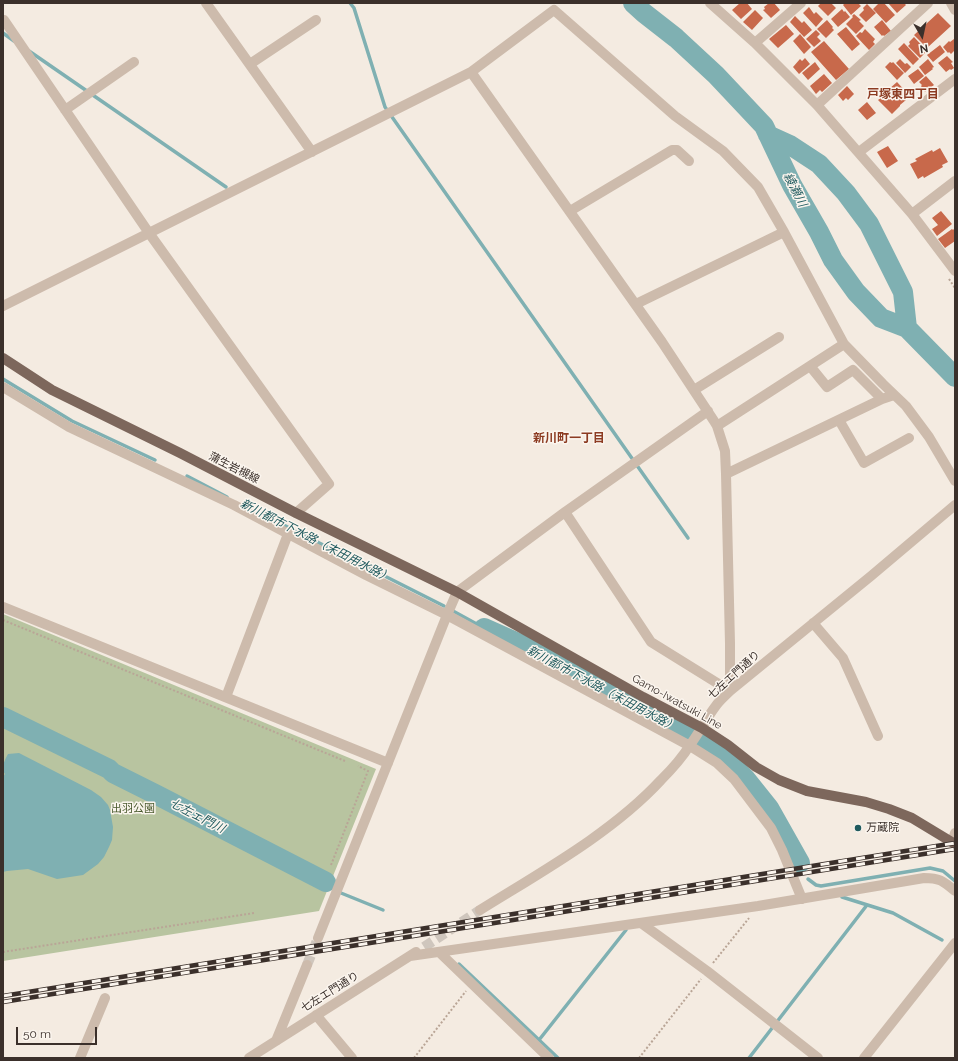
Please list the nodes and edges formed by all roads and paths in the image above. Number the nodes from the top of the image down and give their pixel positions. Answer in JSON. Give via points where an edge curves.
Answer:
{"nodes":[{"id":1,"x":206,"y":3,"type":"edge"},
{"id":2,"x":710,"y":3,"type":"edge"},
{"id":3,"x":801,"y":3,"type":"edge"},
{"id":4,"x":928,"y":3,"type":"edge"},
{"id":5,"x":951,"y":3,"type":"edge"},
{"id":6,"x":955,"y":10,"type":"edge"},
{"id":7,"x":4,"y":20,"type":"edge"},
{"id":8,"x":316,"y":20,"type":"dead end"},
{"id":9,"x":755,"y":43,"type":"junction"},
{"id":10,"x":134,"y":62,"type":"dead end"},
{"id":11,"x":250,"y":64,"type":"junction"},
{"id":12,"x":471,"y":72,"type":"junction"},
{"id":13,"x":955,"y":79,"type":"edge"},
{"id":14,"x":817,"y":105,"type":"junction"},
{"id":15,"x":65,"y":110,"type":"junction"},
{"id":16,"x":312,"y":152,"type":"junction"},
{"id":17,"x":859,"y":152,"type":"junction"},
{"id":18,"x":689,"y":161,"type":"dead end"},
{"id":19,"x":955,"y":181,"type":"edge"},
{"id":20,"x":570,"y":211,"type":"junction"},
{"id":21,"x":912,"y":214,"type":"junction"},
{"id":22,"x":784,"y":232,"type":"junction"},
{"id":23,"x":149,"y":233,"type":"junction"},
{"id":24,"x":951,"y":274,"type":"edge"},
{"id":25,"x":955,"y":288,"type":"edge"},
{"id":26,"x":636,"y":304,"type":"junction"},
{"id":27,"x":3,"y":306,"type":"edge"},
{"id":28,"x":779,"y":337,"type":"dead end"},
{"id":29,"x":844,"y":344,"type":"junction"},
{"id":30,"x":3,"y":358,"type":"edge"},
{"id":31,"x":810,"y":366,"type":"junction"},
{"id":32,"x":3,"y":387,"type":"edge"},
{"id":33,"x":694,"y":390,"type":"junction"},
{"id":34,"x":894,"y":395,"type":"junction"},
{"id":35,"x":882,"y":399,"type":"junction"},
{"id":36,"x":708,"y":411,"type":"junction"},
{"id":37,"x":839,"y":420,"type":"junction"},
{"id":38,"x":715,"y":423,"type":"junction"},
{"id":39,"x":909,"y":438,"type":"dead end"},
{"id":40,"x":726,"y":474,"type":"junction"},
{"id":41,"x":955,"y":481,"type":"edge"},
{"id":42,"x":955,"y":505,"type":"edge"},
{"id":43,"x":565,"y":512,"type":"junction"},
{"id":44,"x":296,"y":513,"type":"junction"},
{"id":45,"x":288,"y":534,"type":"junction"},
{"id":46,"x":457,"y":592,"type":"junction"},
{"id":47,"x":3,"y":607,"type":"edge"},
{"id":48,"x":447,"y":615,"type":"junction"},
{"id":49,"x":3,"y":620,"type":"edge"},
{"id":50,"x":813,"y":623,"type":"junction"},
{"id":51,"x":730,"y":691,"type":"junction"},
{"id":52,"x":226,"y":697,"type":"junction"},
{"id":53,"x":702,"y":728,"type":"junction"},
{"id":54,"x":878,"y":736,"type":"dead end"},
{"id":55,"x":690,"y":746,"type":"junction"},
{"id":56,"x":346,"y":761,"type":"dead end"},
{"id":57,"x":388,"y":763,"type":"junction"},
{"id":58,"x":358,"y":766,"type":"dead end"},
{"id":59,"x":954,"y":840,"type":"edge"},
{"id":60,"x":331,"y":865,"type":"dead end"},
{"id":61,"x":955,"y":891,"type":"edge"},
{"id":62,"x":802,"y":899,"type":"junction"},
{"id":63,"x":758,"y":906,"type":"junction"},
{"id":64,"x":480,"y":910,"type":"tunnel mouth"},
{"id":65,"x":254,"y":913,"type":"dead end"},
{"id":66,"x":641,"y":923,"type":"junction"},
{"id":67,"x":318,"y":938,"type":"tunnel mouth"},
{"id":68,"x":955,"y":943,"type":"edge"},
{"id":69,"x":424,"y":947,"type":"tunnel mouth"},
{"id":70,"x":3,"y":952,"type":"edge"},
{"id":71,"x":439,"y":952,"type":"junction"},
{"id":72,"x":410,"y":956,"type":"junction"},
{"id":73,"x":307,"y":965,"type":"tunnel mouth"},
{"id":74,"x":707,"y":971,"type":"junction"},
{"id":75,"x":472,"y":984,"type":"junction"},
{"id":76,"x":106,"y":998,"type":"dead end"},
{"id":77,"x":316,"y":1015,"type":"junction"},
{"id":78,"x":276,"y":1041,"type":"junction"},
{"id":79,"x":80,"y":1058,"type":"edge"},
{"id":80,"x":249,"y":1058,"type":"edge"},
{"id":81,"x":352,"y":1058,"type":"edge"},
{"id":82,"x":414,"y":1058,"type":"edge"},
{"id":83,"x":550,"y":1058,"type":"edge"},
{"id":84,"x":639,"y":1058,"type":"edge"},
{"id":85,"x":818,"y":1058,"type":"edge"},
{"id":86,"x":864,"y":1058,"type":"edge"}],
"edges":[{"from":1,"to":11,"type":"street"},
{"from":2,"to":9,"type":"street"},
{"from":3,"to":9,"type":"street"},
{"from":4,"to":14,"type":"street"},
{"from":5,"to":6,"type":"street"},
{"from":7,"to":15,"type":"street"},
{"from":8,"to":11,"type":"street"},
{"from":9,"to":14,"type":"street"},
{"from":10,"to":15,"type":"street"},
{"from":11,"to":16,"type":"street"},
{"from":12,"to":16,"type":"street"},
{"from":12,"to":20,"type":"street"},
{"from":12,"to":22,"type":"street","via":[[554,10],[675,116],[723,151],[758,187]]},
{"from":13,"to":17,"type":"street"},
{"from":14,"to":17,"type":"street"},
{"from":15,"to":23,"type":"street"},
{"from":16,"to":23,"type":"street"},
{"from":17,"to":21,"type":"street"},
{"from":18,"to":20,"type":"street","via":[[677,150],[672,150]]},
{"from":19,"to":21,"type":"street"},
{"from":20,"to":26,"type":"street"},
{"from":21,"to":24,"type":"street"},
{"from":22,"to":26,"type":"street"},
{"from":22,"to":29,"type":"street"},
{"from":23,"to":27,"type":"street"},
{"from":23,"to":44,"type":"street","via":[[329,484]]},
{"from":24,"to":25,"type":"path"},
{"from":26,"to":33,"type":"street"},
{"from":28,"to":33,"type":"street"},
{"from":29,"to":31,"type":"street"},
{"from":29,"to":34,"type":"street"},
{"from":30,"to":44,"type":"main road","name":"蒲生岩槻線","via":[[52,390]]},
{"from":31,"to":35,"type":"street","via":[[827,387],[853,370]]},
{"from":31,"to":38,"type":"street"},
{"from":32,"to":45,"type":"street","via":[[69,427],[234,505]]},
{"from":33,"to":36,"type":"street"},
{"from":34,"to":35,"type":"street"},
{"from":34,"to":41,"type":"street","via":[[906,406],[929,437]]},
{"from":35,"to":37,"type":"street"},
{"from":36,"to":38,"type":"street"},
{"from":36,"to":43,"type":"street"},
{"from":37,"to":39,"type":"street","via":[[864,463]]},
{"from":37,"to":40,"type":"street"},
{"from":38,"to":40,"type":"street","via":[[724,451]]},
{"from":40,"to":51,"type":"street"},
{"from":42,"to":50,"type":"street","name":"七左エ門通り"},
{"from":43,"to":46,"type":"street"},
{"from":43,"to":51,"type":"street","via":[[651,642]]},
{"from":44,"to":46,"type":"main road","name":"蒲生岩槻線"},
{"from":45,"to":48,"type":"street"},
{"from":45,"to":52,"type":"street"},
{"from":46,"to":48,"type":"street"},
{"from":46,"to":53,"type":"main road","name":"Gamo-Iwatsuki Line"},
{"from":47,"to":52,"type":"street"},
{"from":48,"to":55,"type":"street"},
{"from":48,"to":57,"type":"street"},
{"from":49,"to":56,"type":"path"},
{"from":50,"to":51,"type":"street","name":"七左エ門通り"},
{"from":50,"to":54,"type":"street","via":[[844,658]]},
{"from":51,"to":53,"type":"street","name":"七左エ門通り","via":[[715,707]]},
{"from":52,"to":57,"type":"street"},
{"from":53,"to":55,"type":"street","name":"七左エ門通り"},
{"from":53,"to":59,"type":"main road","name":"Gamo-Iwatsuki Line","via":[[728,744],[756,768],[779,780],[807,791],[889,809]]},
{"from":55,"to":62,"type":"street","via":[[717,763],[734,779],[771,828]]},
{"from":55,"to":64,"type":"street","name":"七左エ門通り","via":[[661,781],[604,830]]},
{"from":57,"to":67,"type":"street"},
{"from":58,"to":60,"type":"path","via":[[368,771]]},
{"from":61,"to":62,"type":"street","via":[[942,880],[924,878]]},
{"from":62,"to":63,"type":"street"},
{"from":63,"to":66,"type":"street"},
{"from":63,"to":74,"type":"path"},
{"from":65,"to":70,"type":"path"},
{"from":66,"to":71,"type":"street"},
{"from":66,"to":74,"type":"street"},
{"from":68,"to":86,"type":"street"},
{"from":69,"to":72,"type":"street","name":"七左エ門通り"},
{"from":71,"to":72,"type":"street"},
{"from":71,"to":75,"type":"street"},
{"from":72,"to":77,"type":"street","name":"七左エ門通り"},
{"from":73,"to":78,"type":"street"},
{"from":74,"to":84,"type":"path"},
{"from":74,"to":85,"type":"street"},
{"from":75,"to":82,"type":"path"},
{"from":75,"to":83,"type":"street"},
{"from":76,"to":79,"type":"street"},
{"from":77,"to":78,"type":"street","name":"七左エ門通り"},
{"from":77,"to":81,"type":"street"},
{"from":78,"to":80,"type":"street","name":"七左エ門通り"}]}
